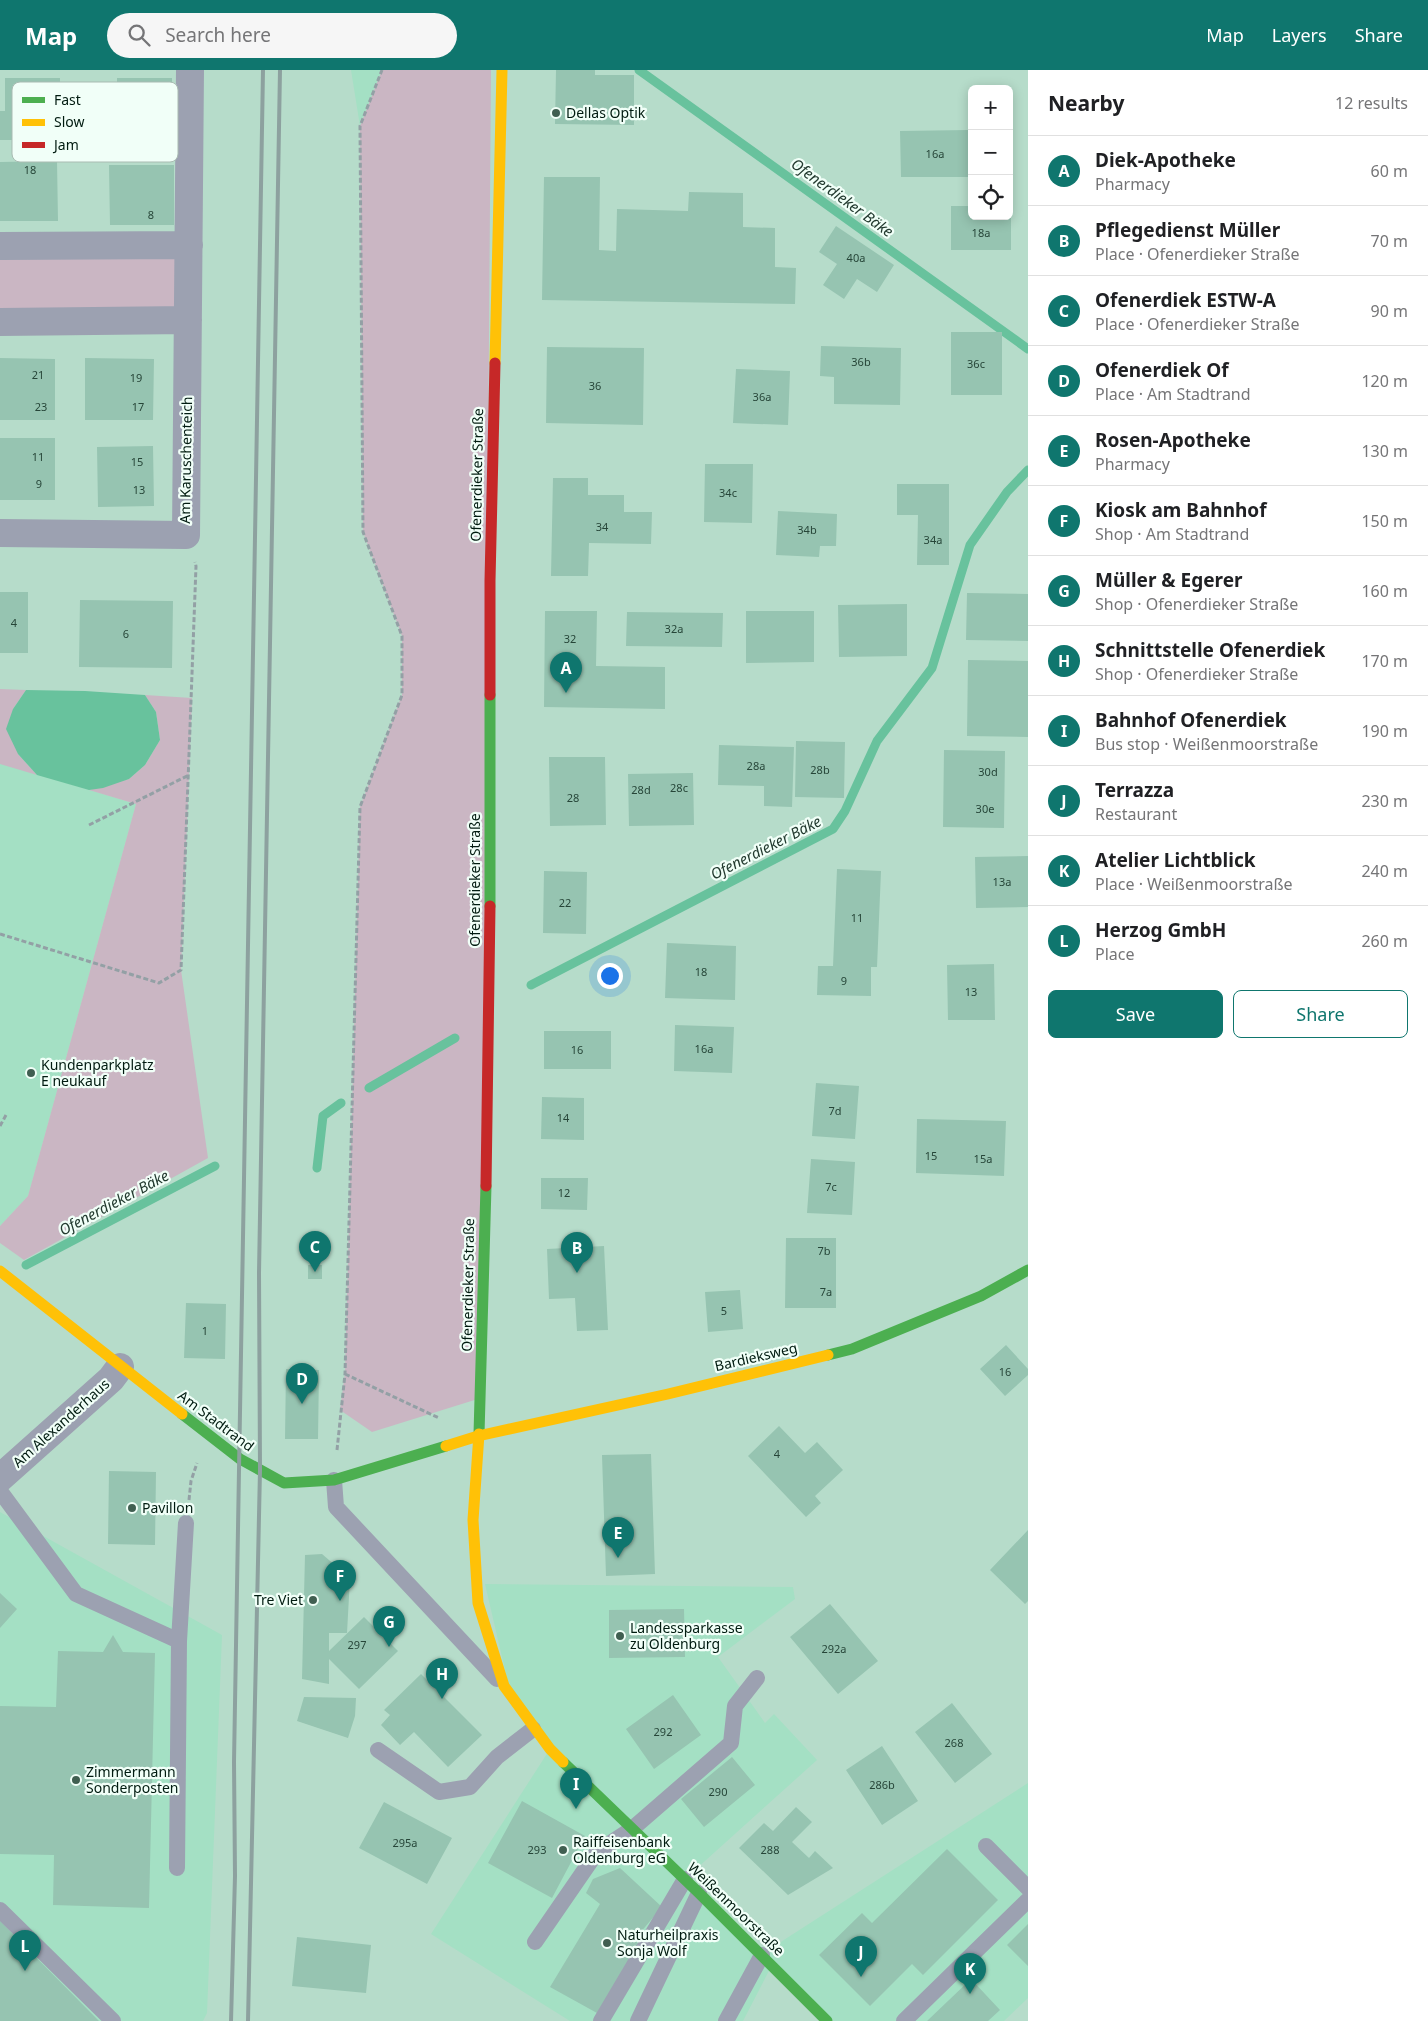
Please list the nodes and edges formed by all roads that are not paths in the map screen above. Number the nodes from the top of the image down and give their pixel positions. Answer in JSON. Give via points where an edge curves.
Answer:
{"nodes":[{"id":1,"x":190,"y":70,"type":"edge"},
{"id":2,"x":502,"y":70,"type":"edge"},
{"id":3,"x":189,"y":245,"type":"junction"},
{"id":4,"x":0,"y":246,"type":"edge"},
{"id":5,"x":188,"y":320,"type":"junction"},
{"id":6,"x":0,"y":322,"type":"edge"},
{"id":7,"x":0,"y":533,"type":"edge"},
{"id":8,"x":1028,"y":1270,"type":"edge"},
{"id":9,"x":0,"y":1271,"type":"edge"},
{"id":10,"x":120,"y":1366,"type":"junction"},
{"id":11,"x":478,"y":1436,"type":"junction"},
{"id":12,"x":0,"y":1478,"type":"edge"},
{"id":13,"x":334,"y":1480,"type":"junction"},
{"id":14,"x":0,"y":1491,"type":"edge"},
{"id":15,"x":186,"y":1523,"type":"road end"},
{"id":16,"x":179,"y":1642,"type":"junction"},
{"id":17,"x":758,"y":1678,"type":"dead end"},
{"id":18,"x":504,"y":1686,"type":"junction"},
{"id":19,"x":533,"y":1729,"type":"junction"},
{"id":20,"x":378,"y":1750,"type":"dead end"},
{"id":21,"x":632,"y":1829,"type":"junction"},
{"id":22,"x":986,"y":1846,"type":"dead end"},
{"id":23,"x":177,"y":1868,"type":"dead end"},
{"id":24,"x":685,"y":1879,"type":"junction"},
{"id":25,"x":1028,"y":1888,"type":"edge"},
{"id":26,"x":699,"y":1893,"type":"junction"},
{"id":27,"x":1028,"y":1900,"type":"edge"},
{"id":28,"x":0,"y":1910,"type":"edge"},
{"id":29,"x":534,"y":1942,"type":"dead end"},
{"id":30,"x":762,"y":1954,"type":"junction"},
{"id":31,"x":112,"y":2021,"type":"edge"},
{"id":32,"x":601,"y":2021,"type":"edge"},
{"id":33,"x":638,"y":2021,"type":"edge"},
{"id":34,"x":726,"y":2021,"type":"edge"},
{"id":35,"x":827,"y":2021,"type":"edge"},
{"id":36,"x":904,"y":2021,"type":"edge"}],
"edges":[{"from":1,"to":3,"type":"street","name":"Am Karuschenteich"},
{"from":2,"to":11,"type":"street","name":"Ofenerdieker Straße","via":[[490,571],[490,999]]},
{"from":3,"to":4,"type":"street"},
{"from":3,"to":5,"type":"street","name":"Am Karuschenteich"},
{"from":5,"to":6,"type":"street"},
{"from":5,"to":7,"type":"street","name":"Am Karuschenteich","via":[[186,535]]},
{"from":8,"to":11,"type":"street","name":"Bardieksweg","via":[[981,1296],[852,1350]]},
{"from":9,"to":10,"type":"street","name":"Am Stadtrand"},
{"from":10,"to":12,"type":"street","name":"Am Alexanderhaus","via":[[111,1378]]},
{"from":10,"to":13,"type":"street","name":"Am Stadtrand","via":[[240,1459],[284,1483]]},
{"from":11,"to":13,"type":"street","name":"Am Stadtrand"},
{"from":11,"to":18,"type":"street","name":"Ofenerdieker Straße","via":[[473,1520],[478,1603]]},
{"from":13,"to":18,"type":"lane","via":[[336,1507]]},
{"from":14,"to":16,"type":"lane","via":[[76,1594]]},
{"from":15,"to":16,"type":"lane"},
{"from":16,"to":23,"type":"lane"},
{"from":17,"to":21,"type":"lane","via":[[735,1706],[731,1743]]},
{"from":18,"to":19,"type":"street","name":"Weißenmoorstraße"},
{"from":19,"to":20,"type":"lane","via":[[497,1757],[470,1787],[439,1792]]},
{"from":19,"to":21,"type":"street","name":"Weißenmoorstraße"},
{"from":21,"to":24,"type":"street","name":"Weißenmoorstraße"},
{"from":21,"to":29,"type":"lane","via":[[597,1852]]},
{"from":22,"to":25,"type":"lane"},
{"from":24,"to":26,"type":"street","name":"Weißenmoorstraße"},
{"from":24,"to":32,"type":"lane"},
{"from":26,"to":30,"type":"street","name":"Weißenmoorstraße"},
{"from":26,"to":33,"type":"lane"},
{"from":27,"to":36,"type":"lane"},
{"from":28,"to":31,"type":"lane"},
{"from":30,"to":34,"type":"lane"},
{"from":30,"to":35,"type":"street","name":"Weißenmoorstraße"}]}
